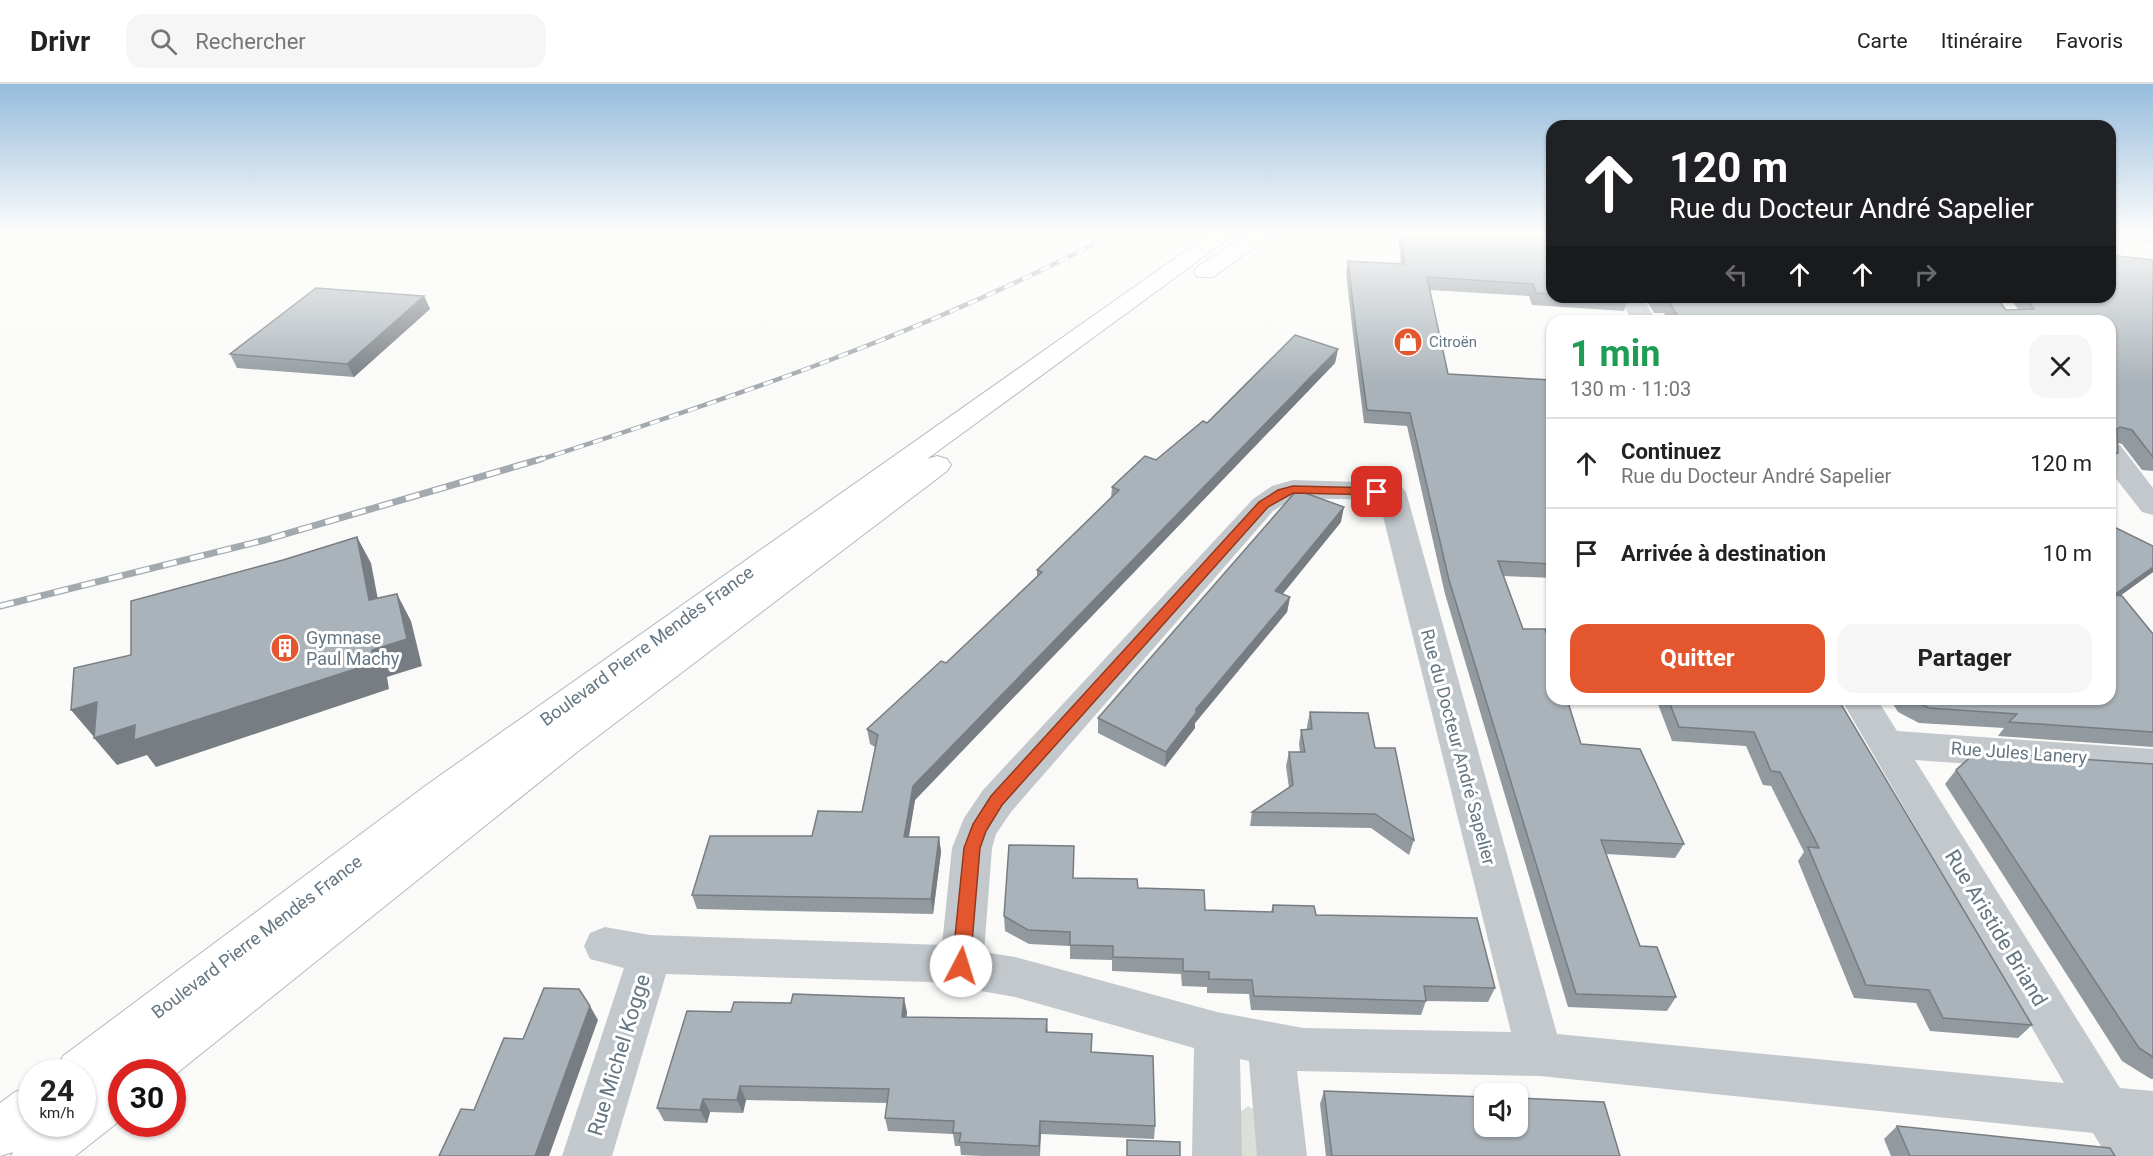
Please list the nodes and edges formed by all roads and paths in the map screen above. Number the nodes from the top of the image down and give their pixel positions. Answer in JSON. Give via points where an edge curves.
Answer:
{"nodes":[{"id":1,"x":1154,"y":283,"type":"edge"},
{"id":2,"x":1193,"y":283,"type":"edge"},
{"id":3,"x":2116,"y":459,"type":"edge"},
{"id":4,"x":2152,"y":506,"type":"edge"},
{"id":5,"x":1863,"y":705,"type":"edge"},
{"id":6,"x":1886,"y":744,"type":"junction"},
{"id":7,"x":2153,"y":763,"type":"edge"},
{"id":8,"x":605,"y":946,"type":"dead end"},
{"id":9,"x":650,"y":954,"type":"junction"},
{"id":10,"x":961,"y":966,"type":"junction"},
{"id":11,"x":1217,"y":1034,"type":"junction"},
{"id":12,"x":1271,"y":1046,"type":"junction"},
{"id":13,"x":1540,"y":1054,"type":"junction"},
{"id":14,"x":96,"y":1059,"type":"edge"},
{"id":15,"x":159,"y":1059,"type":"edge"},
{"id":16,"x":2106,"y":1109,"type":"junction"},
{"id":17,"x":2153,"y":1115,"type":"edge"},
{"id":18,"x":18,"y":1120,"type":"edge"},
{"id":19,"x":0,"y":1133,"type":"edge"},
{"id":20,"x":60,"y":1137,"type":"edge"},
{"id":21,"x":36,"y":1156,"type":"edge"},
{"id":22,"x":587,"y":1156,"type":"edge"},
{"id":23,"x":1217,"y":1156,"type":"edge"},
{"id":24,"x":1282,"y":1156,"type":"edge"},
{"id":25,"x":2134,"y":1156,"type":"edge"}],
"edges":[{"from":1,"to":14,"type":"main road","name":"Boulevard Pierre Mendès France","via":[[442,795]]},
{"from":2,"to":15,"type":"main road","name":"Boulevard Pierre Mendès France","via":[[699,640]]},
{"from":3,"to":4,"type":"street"},
{"from":5,"to":6,"type":"street","name":"Rue Aristide Briand"},
{"from":6,"to":7,"type":"street","name":"Rue Jules Lanery"},
{"from":6,"to":16,"type":"street","name":"Rue Aristide Briand"},
{"from":8,"to":9,"type":"street"},
{"from":9,"to":10,"type":"street"},
{"from":9,"to":22,"type":"street","name":"Rue Michel Kogge"},
{"from":10,"to":11,"type":"street","via":[[1015,977]]},
{"from":10,"to":13,"type":"street","name":"Rue du Docteur André Sapelier","via":[[972,848],[978,829],[996,801],[1263,505],[1293,489],[1391,492]]},
{"from":11,"to":12,"type":"street"},
{"from":11,"to":23,"type":"street"},
{"from":12,"to":13,"type":"street","via":[[1303,1050]]},
{"from":12,"to":24,"type":"street"},
{"from":13,"to":16,"type":"street"},
{"from":16,"to":17,"type":"street"},
{"from":16,"to":25,"type":"street","name":"Rue Aristide Briand"},
{"from":18,"to":19,"type":"main road"},
{"from":20,"to":21,"type":"main road"}]}
